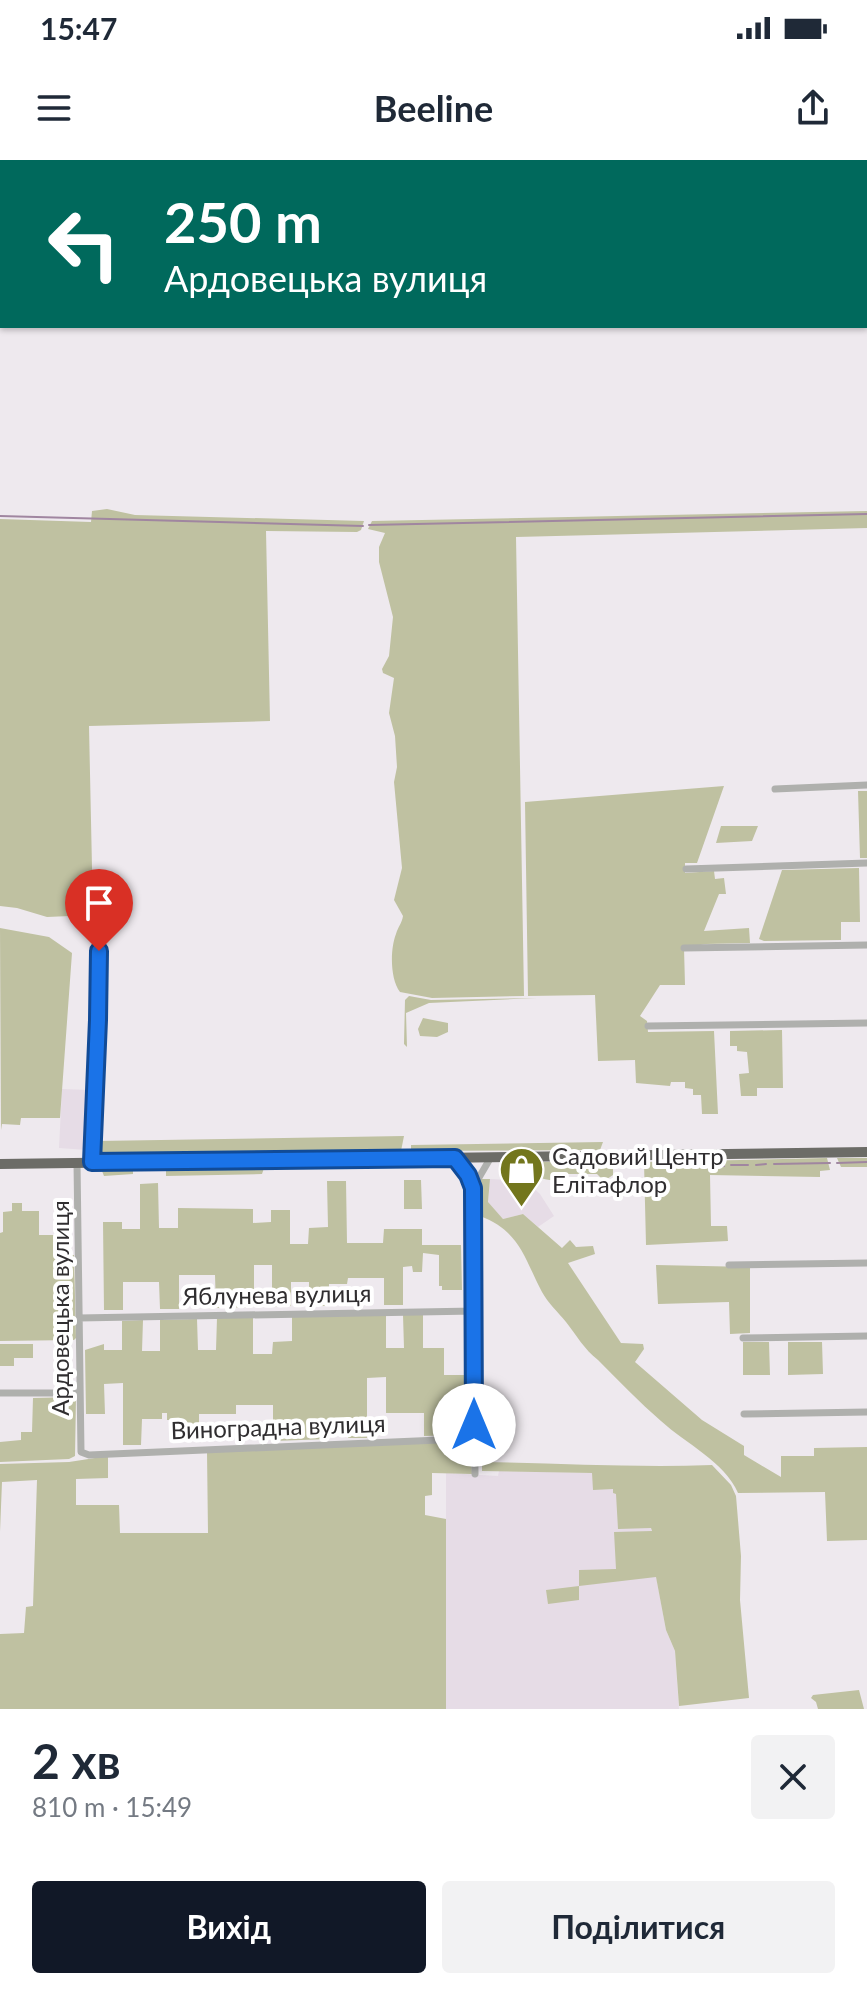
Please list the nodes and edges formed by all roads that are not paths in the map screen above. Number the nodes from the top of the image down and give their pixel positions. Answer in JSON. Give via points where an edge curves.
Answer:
{"nodes":[{"id":1,"x":867,"y":785,"type":"edge"},
{"id":2,"x":775,"y":789,"type":"dead end"},
{"id":3,"x":867,"y":863,"type":"edge"},
{"id":4,"x":686,"y":869,"type":"dead end"},
{"id":5,"x":867,"y":945,"type":"edge"},
{"id":6,"x":684,"y":948,"type":"dead end"},
{"id":7,"x":99,"y":951,"type":"dead end"},
{"id":8,"x":867,"y":1023,"type":"edge"},
{"id":9,"x":648,"y":1026,"type":"dead end"},
{"id":10,"x":867,"y":1152,"type":"edge"},
{"id":11,"x":491,"y":1157,"type":"junction"},
{"id":12,"x":455,"y":1158,"type":"junction"},
{"id":13,"x":92,"y":1162,"type":"junction"},
{"id":14,"x":77,"y":1163,"type":"junction"},
{"id":15,"x":0,"y":1164,"type":"edge"},
{"id":16,"x":473,"y":1188,"type":"junction"},
{"id":17,"x":867,"y":1263,"type":"edge"},
{"id":18,"x":729,"y":1265,"type":"dead end"},
{"id":19,"x":469,"y":1311,"type":"junction"},
{"id":20,"x":79,"y":1318,"type":"junction"},
{"id":21,"x":867,"y":1336,"type":"edge"},
{"id":22,"x":743,"y":1338,"type":"dead end"},
{"id":23,"x":0,"y":1393,"type":"edge"},
{"id":24,"x":79,"y":1393,"type":"junction"},
{"id":25,"x":867,"y":1412,"type":"edge"},
{"id":26,"x":744,"y":1414,"type":"dead end"},
{"id":27,"x":475,"y":1450,"type":"junction"},
{"id":28,"x":81,"y":1452,"type":"joint"},
{"id":29,"x":475,"y":1474,"type":"dead end"}],
"edges":[{"from":1,"to":2,"type":"street"},
{"from":3,"to":4,"type":"street"},
{"from":5,"to":6,"type":"street"},
{"from":7,"to":13,"type":"street"},
{"from":8,"to":9,"type":"street"},
{"from":10,"to":11,"type":"highway"},
{"from":11,"to":12,"type":"highway"},
{"from":11,"to":16,"type":"street"},
{"from":12,"to":13,"type":"highway"},
{"from":12,"to":16,"type":"street"},
{"from":13,"to":14,"type":"highway"},
{"from":14,"to":15,"type":"highway"},
{"from":14,"to":20,"type":"street","name":"Ардовецька вулиця"},
{"from":16,"to":19,"type":"street"},
{"from":17,"to":18,"type":"street"},
{"from":19,"to":20,"type":"street","name":"Яблунева вулиця"},
{"from":19,"to":27,"type":"street"},
{"from":20,"to":24,"type":"street","name":"Ардовецька вулиця"},
{"from":21,"to":22,"type":"street"},
{"from":23,"to":24,"type":"street"},
{"from":24,"to":28,"type":"street","name":"Ардовецька вулиця"},
{"from":25,"to":26,"type":"street"},
{"from":27,"to":28,"type":"street","name":"Виноградна вулиця","via":[[433,1440]]},
{"from":27,"to":29,"type":"street"}]}
